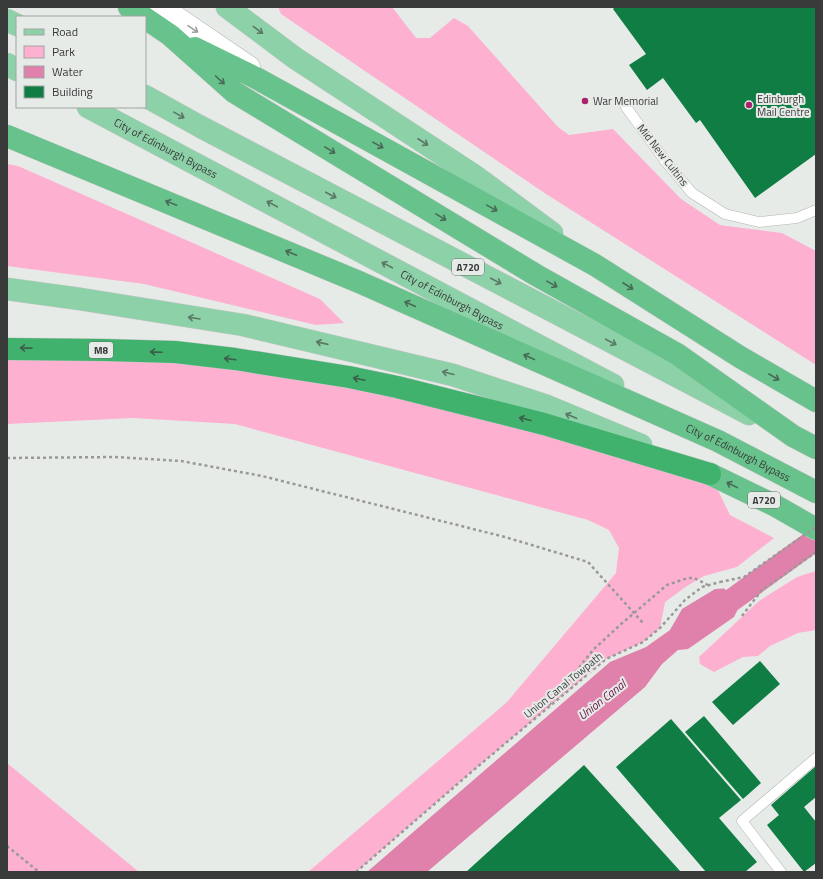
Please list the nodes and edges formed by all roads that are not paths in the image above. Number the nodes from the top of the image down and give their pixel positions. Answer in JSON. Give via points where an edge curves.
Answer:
{"nodes":[{"id":1,"x":128,"y":7,"type":"edge"},
{"id":2,"x":160,"y":7,"type":"edge"},
{"id":3,"x":227,"y":7,"type":"edge"},
{"id":4,"x":141,"y":16,"type":"edge"},
{"id":5,"x":146,"y":19,"type":"edge"},
{"id":6,"x":7,"y":20,"type":"edge"},
{"id":7,"x":16,"y":24,"type":"edge"},
{"id":8,"x":170,"y":35,"type":"junction"},
{"id":9,"x":146,"y":97,"type":"edge"},
{"id":10,"x":304,"y":104,"type":"junction"},
{"id":11,"x":626,"y":107,"type":"dead end"},
{"id":12,"x":90,"y":108,"type":"edge"},
{"id":13,"x":7,"y":136,"type":"edge"},
{"id":14,"x":816,"y":210,"type":"edge"},
{"id":15,"x":595,"y":265,"type":"junction"},
{"id":16,"x":7,"y":289,"type":"edge"},
{"id":17,"x":7,"y":349,"type":"edge"},
{"id":18,"x":816,"y":401,"type":"edge"},
{"id":19,"x":793,"y":436,"type":"junction"},
{"id":20,"x":718,"y":441,"type":"junction"},
{"id":21,"x":816,"y":448,"type":"edge"},
{"id":22,"x":710,"y":474,"type":"junction"},
{"id":23,"x":816,"y":492,"type":"edge"},
{"id":24,"x":816,"y":528,"type":"edge"},
{"id":25,"x":816,"y":758,"type":"edge"},
{"id":26,"x":781,"y":872,"type":"edge"}],
"edges":[{"from":1,"to":4,"type":"highway"},
{"from":2,"to":10,"type":"street","one_way":true},
{"from":3,"to":15,"type":"main road","one_way":true,"via":[[295,58],[475,176]]},
{"from":5,"to":8,"type":"highway"},
{"from":6,"to":7,"type":"main road"},
{"from":8,"to":10,"type":"highway"},
{"from":8,"to":19,"type":"highway","one_way":true,"via":[[234,92],[536,275],[677,354]]},
{"from":9,"to":19,"type":"main road","number":"A720","one_way":true},
{"from":10,"to":15,"type":"highway","one_way":true},
{"from":11,"to":14,"type":"lane","name":"Mid New Cultins","via":[[692,193],[725,214],[759,222],[797,218]]},
{"from":20,"to":12,"type":"main road","name":"City of Edinburgh Bypass","one_way":true},
{"from":20,"to":13,"type":"highway","one_way":true,"via":[[359,282]]},
{"from":15,"to":18,"type":"highway","one_way":true,"via":[[740,357]]},
{"from":22,"to":16,"type":"main road","number":"A720","one_way":true,"via":[[547,406],[453,374],[243,326]]},
{"from":22,"to":17,"type":"highway","number":"M8","one_way":true,"via":[[544,424],[349,377],[175,352]]},
{"from":19,"to":21,"type":"highway","number":"A720"},
{"from":20,"to":23,"type":"highway","name":"City of Edinburgh Bypass"},
{"from":24,"to":22,"type":"highway","number":"A720","one_way":true},
{"from":25,"to":26,"type":"lane","via":[[742,821]]}]}
